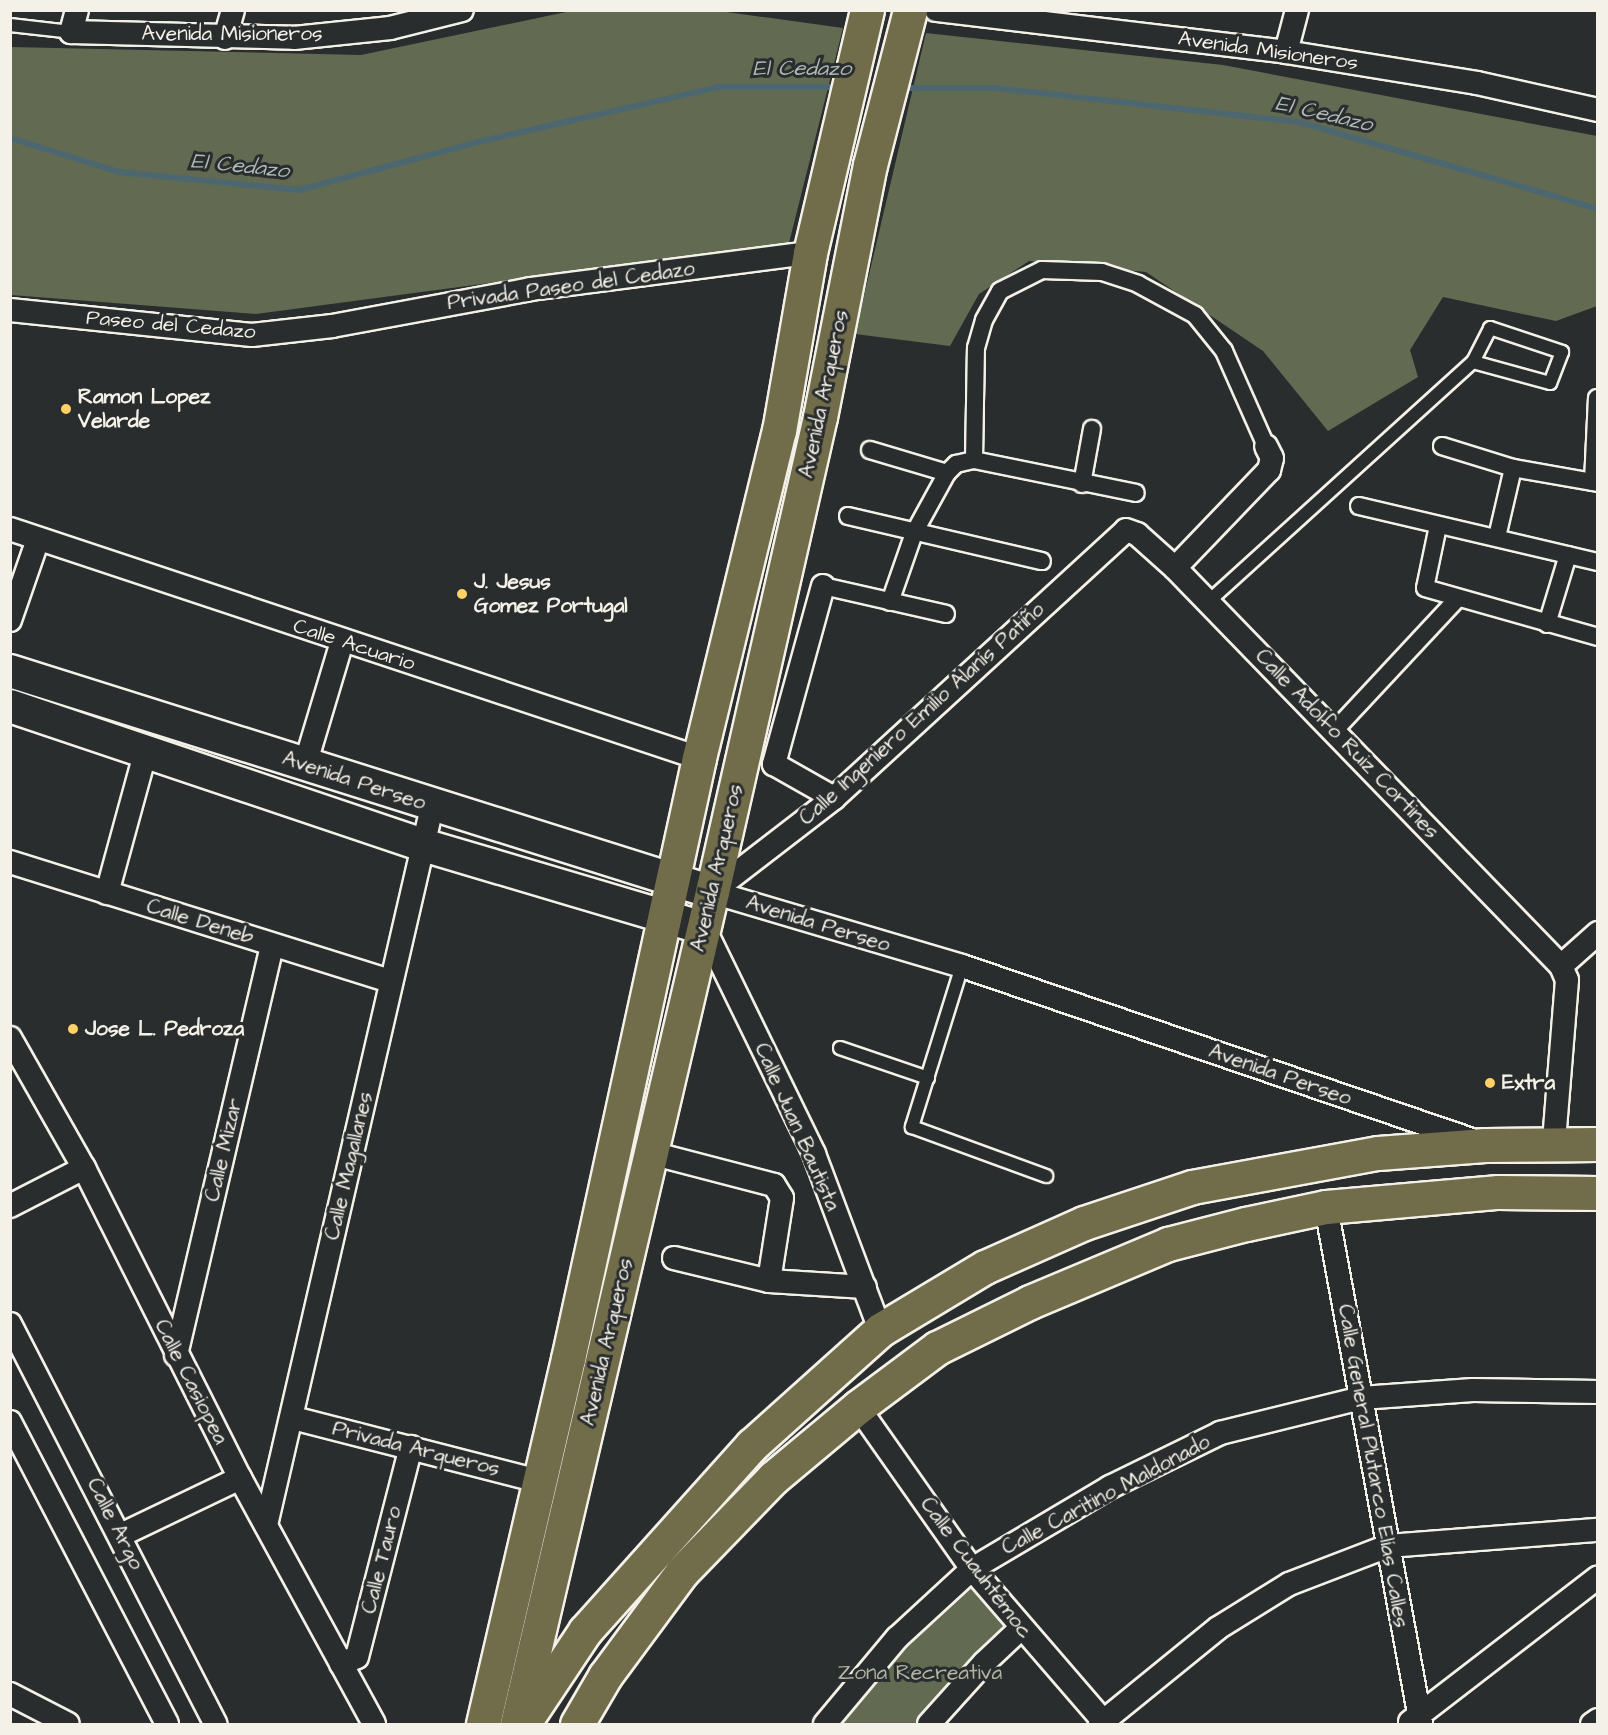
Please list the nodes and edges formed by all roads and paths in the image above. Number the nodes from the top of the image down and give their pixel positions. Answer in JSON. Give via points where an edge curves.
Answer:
{"nodes":[{"id":1,"x":77,"y":10,"type":"edge"},
{"id":2,"x":232,"y":10,"type":"edge"},
{"id":3,"x":462,"y":10,"type":"edge"},
{"id":4,"x":936,"y":10,"type":"edge"},
{"id":5,"x":1297,"y":10,"type":"edge"},
{"id":6,"x":865,"y":18,"type":"edge"},
{"id":7,"x":392,"y":19,"type":"edge"},
{"id":8,"x":1093,"y":19,"type":"edge"},
{"id":9,"x":907,"y":20,"type":"edge"},
{"id":10,"x":10,"y":25,"type":"edge"},
{"id":11,"x":71,"y":33,"type":"junction"},
{"id":12,"x":225,"y":38,"type":"junction"},
{"id":13,"x":1286,"y":52,"type":"junction"},
{"id":14,"x":1598,"y":110,"type":"edge"},
{"id":15,"x":810,"y":253,"type":"junction"},
{"id":16,"x":10,"y":310,"type":"edge"},
{"id":17,"x":332,"y":326,"type":"joint"},
{"id":18,"x":1473,"y":362,"type":"junction"},
{"id":19,"x":1597,"y":398,"type":"edge"},
{"id":20,"x":1092,"y":429,"type":"dead end"},
{"id":21,"x":1266,"y":446,"type":"joint"},
{"id":22,"x":1442,"y":446,"type":"dead end"},
{"id":23,"x":870,"y":450,"type":"dead end"},
{"id":24,"x":974,"y":460,"type":"junction"},
{"id":25,"x":1514,"y":468,"type":"junction"},
{"id":26,"x":947,"y":473,"type":"junction"},
{"id":27,"x":1595,"y":483,"type":"edge"},
{"id":28,"x":1083,"y":484,"type":"junction"},
{"id":29,"x":1136,"y":493,"type":"dead end"},
{"id":30,"x":1359,"y":506,"type":"dead end"},
{"id":31,"x":848,"y":516,"type":"dead end"},
{"id":32,"x":1438,"y":526,"type":"junction"},
{"id":33,"x":10,"y":529,"type":"edge"},
{"id":34,"x":1126,"y":530,"type":"joint"},
{"id":35,"x":914,"y":532,"type":"junction"},
{"id":36,"x":1497,"y":537,"type":"junction"},
{"id":37,"x":38,"y":539,"type":"junction"},
{"id":38,"x":1568,"y":555,"type":"junction"},
{"id":39,"x":1041,"y":561,"type":"dead end"},
{"id":40,"x":1598,"y":562,"type":"edge"},
{"id":41,"x":1175,"y":568,"type":"junction"},
{"id":42,"x":823,"y":586,"type":"joint"},
{"id":43,"x":1458,"y":598,"type":"junction"},
{"id":44,"x":890,"y":602,"type":"junction"},
{"id":45,"x":1208,"y":602,"type":"junction"},
{"id":46,"x":946,"y":614,"type":"dead end"},
{"id":47,"x":10,"y":620,"type":"edge"},
{"id":48,"x":1547,"y":624,"type":"junction"},
{"id":49,"x":1598,"y":637,"type":"edge"},
{"id":50,"x":342,"y":642,"type":"junction"},
{"id":51,"x":10,"y":672,"type":"edge"},
{"id":52,"x":10,"y":706,"type":"edge"},
{"id":53,"x":1335,"y":730,"type":"junction"},
{"id":54,"x":145,"y":754,"type":"junction"},
{"id":55,"x":699,"y":758,"type":"junction"},
{"id":56,"x":305,"y":765,"type":"junction"},
{"id":57,"x":834,"y":798,"type":"junction"},
{"id":58,"x":432,"y":807,"type":"junction"},
{"id":59,"x":423,"y":845,"type":"junction"},
{"id":60,"x":10,"y":862,"type":"edge"},
{"id":61,"x":674,"y":881,"type":"junction"},
{"id":62,"x":712,"y":892,"type":"junction"},
{"id":63,"x":107,"y":893,"type":"junction"},
{"id":64,"x":665,"y":916,"type":"junction"},
{"id":65,"x":704,"y":928,"type":"junction"},
{"id":66,"x":1598,"y":933,"type":"edge"},
{"id":67,"x":272,"y":945,"type":"junction"},
{"id":68,"x":962,"y":966,"type":"junction"},
{"id":69,"x":1561,"y":966,"type":"junction"},
{"id":70,"x":390,"y":981,"type":"junction"},
{"id":71,"x":10,"y":1038,"type":"edge"},
{"id":72,"x":840,"y":1048,"type":"dead end"},
{"id":73,"x":928,"y":1078,"type":"junction"},
{"id":74,"x":1554,"y":1142,"type":"junction"},
{"id":75,"x":1598,"y":1144,"type":"edge"},
{"id":76,"x":1485,"y":1145,"type":"junction"},
{"id":77,"x":651,"y":1153,"type":"junction"},
{"id":78,"x":84,"y":1168,"type":"junction"},
{"id":79,"x":1046,"y":1176,"type":"dead end"},
{"id":80,"x":1598,"y":1193,"type":"edge"},
{"id":81,"x":10,"y":1206,"type":"edge"},
{"id":82,"x":1326,"y":1207,"type":"junction"},
{"id":83,"x":674,"y":1258,"type":"dead end"},
{"id":84,"x":769,"y":1281,"type":"junction"},
{"id":85,"x":865,"y":1287,"type":"junction"},
{"id":86,"x":10,"y":1324,"type":"edge"},
{"id":87,"x":880,"y":1330,"type":"junction"},
{"id":88,"x":176,"y":1355,"type":"junction"},
{"id":89,"x":1598,"y":1392,"type":"edge"},
{"id":90,"x":1361,"y":1398,"type":"junction"},
{"id":91,"x":858,"y":1407,"type":"junction"},
{"id":92,"x":293,"y":1418,"type":"junction"},
{"id":93,"x":10,"y":1422,"type":"edge"},
{"id":94,"x":411,"y":1447,"type":"junction"},
{"id":95,"x":240,"y":1478,"type":"junction"},
{"id":96,"x":538,"y":1481,"type":"junction"},
{"id":97,"x":266,"y":1525,"type":"junction"},
{"id":98,"x":1598,"y":1530,"type":"edge"},
{"id":99,"x":121,"y":1535,"type":"junction"},
{"id":100,"x":1388,"y":1546,"type":"junction"},
{"id":101,"x":972,"y":1569,"type":"junction"},
{"id":102,"x":1598,"y":1576,"type":"edge"},
{"id":103,"x":1020,"y":1629,"type":"junction"},
{"id":104,"x":341,"y":1664,"type":"junction"},
{"id":105,"x":10,"y":1694,"type":"edge"},
{"id":106,"x":1598,"y":1720,"type":"edge"},
{"id":107,"x":1415,"y":1721,"type":"edge"},
{"id":108,"x":1101,"y":1723,"type":"edge"},
{"id":109,"x":68,"y":1725,"type":"edge"},
{"id":110,"x":167,"y":1725,"type":"edge"},
{"id":111,"x":216,"y":1725,"type":"edge"},
{"id":112,"x":374,"y":1725,"type":"edge"},
{"id":113,"x":483,"y":1725,"type":"edge"},
{"id":114,"x":517,"y":1725,"type":"edge"},
{"id":115,"x":523,"y":1725,"type":"edge"},
{"id":116,"x":577,"y":1725,"type":"edge"},
{"id":117,"x":825,"y":1725,"type":"edge"},
{"id":118,"x":929,"y":1725,"type":"edge"},
{"id":119,"x":1593,"y":1725,"type":"edge"}],
"edges":[{"from":1,"to":11,"type":"street"},
{"from":2,"to":12,"type":"street"},
{"from":3,"to":7,"type":"street","name":"Avenida Misioneros"},
{"from":4,"to":8,"type":"street","name":"Avenida Misioneros"},
{"from":5,"to":13,"type":"street"},
{"from":6,"to":15,"type":"main road","name":"Avenida Arqueros"},
{"from":7,"to":12,"type":"street","name":"Avenida Misioneros","via":[[294,38]]},
{"from":8,"to":13,"type":"street","name":"Avenida Misioneros"},
{"from":9,"to":62,"type":"main road","name":"Avenida Arqueros","via":[[870,165],[820,417]]},
{"from":10,"to":11,"type":"lane"},
{"from":11,"to":12,"type":"street","name":"Avenida Misioneros"},
{"from":13,"to":14,"type":"street","name":"Avenida Misioneros","via":[[1477,83]]},
{"from":15,"to":17,"type":"street","name":"Privada Paseo del Cedazo","via":[[531,289]]},
{"from":15,"to":55,"type":"main road","name":"Avenida Arqueros","via":[[779,431]]},
{"from":16,"to":17,"type":"street","name":"Paseo del Cedazo","via":[[252,335]]},
{"from":18,"to":18,"type":"lane","via":[[1490,328],[1562,352],[1550,383]]},
{"from":18,"to":45,"type":"lane"},
{"from":19,"to":27,"type":"street"},
{"from":20,"to":28,"type":"street"},
{"from":21,"to":24,"type":"street","via":[[1224,351],[1194,315],[1138,284],[1102,272],[1042,270],[1000,291],[984,320],[976,348]]},
{"from":21,"to":41,"type":"street","via":[[1272,458],[1269,470]]},
{"from":22,"to":25,"type":"street"},
{"from":23,"to":26,"type":"street"},
{"from":24,"to":26,"type":"street","via":[[956,464]]},
{"from":24,"to":28,"type":"street"},
{"from":25,"to":27,"type":"street"},
{"from":25,"to":36,"type":"street"},
{"from":26,"to":35,"type":"street"},
{"from":28,"to":29,"type":"street"},
{"from":30,"to":32,"type":"street"},
{"from":31,"to":35,"type":"street"},
{"from":32,"to":36,"type":"street"},
{"from":32,"to":43,"type":"street","via":[[1425,588]]},
{"from":33,"to":37,"type":"street","name":"Calle Acuario"},
{"from":34,"to":41,"type":"street","name":"Calle Adolfo Ruiz Cortines","via":[[1137,534]]},
{"from":34,"to":57,"type":"street","name":"Calle Ingeniero Emilio Alanís Patiño"},
{"from":35,"to":39,"type":"street"},
{"from":35,"to":44,"type":"street"},
{"from":36,"to":38,"type":"street"},
{"from":37,"to":47,"type":"street"},
{"from":37,"to":50,"type":"street","name":"Calle Acuario"},
{"from":38,"to":40,"type":"street"},
{"from":38,"to":48,"type":"street"},
{"from":41,"to":45,"type":"street","name":"Calle Adolfo Ruiz Cortines"},
{"from":42,"to":44,"type":"street"},
{"from":42,"to":57,"type":"street","via":[[774,764]]},
{"from":43,"to":48,"type":"street"},
{"from":43,"to":53,"type":"street"},
{"from":44,"to":46,"type":"street"},
{"from":45,"to":53,"type":"street","name":"Calle Adolfo Ruiz Cortines"},
{"from":48,"to":49,"type":"street"},
{"from":50,"to":55,"type":"street","name":"Calle Acuario"},
{"from":50,"to":56,"type":"street"},
{"from":51,"to":56,"type":"main road","name":"Avenida Perseo"},
{"from":52,"to":54,"type":"main road","name":"Avenida Perseo"},
{"from":53,"to":69,"type":"street","name":"Calle Adolfo Ruiz Cortines"},
{"from":54,"to":59,"type":"main road","name":"Avenida Perseo"},
{"from":54,"to":63,"type":"street"},
{"from":55,"to":61,"type":"main road","name":"Avenida Arqueros"},
{"from":56,"to":58,"type":"main road","name":"Avenida Perseo"},
{"from":57,"to":62,"type":"street","name":"Calle Ingeniero Emilio Alanís Patiño"},
{"from":58,"to":59,"type":"street","name":"Calle Magallanes"},
{"from":58,"to":61,"type":"main road","name":"Avenida Perseo"},
{"from":59,"to":64,"type":"main road","name":"Avenida Perseo"},
{"from":59,"to":70,"type":"street","name":"Calle Magallanes"},
{"from":60,"to":63,"type":"street","name":"Calle Deneb"},
{"from":61,"to":62,"type":"main road","name":"Avenida Perseo"},
{"from":61,"to":64,"type":"main road","name":"Avenida Arqueros"},
{"from":62,"to":65,"type":"main road","name":"Avenida Arqueros"},
{"from":62,"to":68,"type":"street","name":"Avenida Perseo"},
{"from":63,"to":67,"type":"street","name":"Calle Deneb"},
{"from":64,"to":65,"type":"main road","name":"Avenida Perseo"},
{"from":64,"to":96,"type":"main road","name":"Avenida Arqueros"},
{"from":65,"to":77,"type":"main road","name":"Avenida Arqueros"},
{"from":65,"to":85,"type":"street","name":"Calle Juan Bautista","via":[[814,1154]]},
{"from":66,"to":69,"type":"street"},
{"from":67,"to":70,"type":"street","name":"Calle Deneb"},
{"from":67,"to":88,"type":"street","name":"Calle Mizar"},
{"from":68,"to":73,"type":"lane"},
{"from":68,"to":76,"type":"street","name":"Avenida Perseo"},
{"from":69,"to":74,"type":"street","via":[[1567,980]]},
{"from":70,"to":92,"type":"street","name":"Calle Magallanes"},
{"from":71,"to":78,"type":"street","name":"Calle Casiopea"},
{"from":72,"to":73,"type":"lane"},
{"from":73,"to":79,"type":"lane","via":[[912,1127]]},
{"from":74,"to":75,"type":"main road"},
{"from":74,"to":76,"type":"main road"},
{"from":76,"to":87,"type":"main road","via":[[1378,1153],[1192,1187],[1084,1223],[985,1267]]},
{"from":77,"to":84,"type":"street","via":[[774,1185],[782,1198]]},
{"from":77,"to":114,"type":"main road","name":"Avenida Arqueros"},
{"from":78,"to":81,"type":"street"},
{"from":78,"to":88,"type":"street","name":"Calle Casiopea"},
{"from":80,"to":82,"type":"main road","via":[[1498,1192]]},
{"from":82,"to":90,"type":"street","name":"Calle General Plutarco Elías Calles"},
{"from":82,"to":91,"type":"main road","via":[[1168,1244],[1030,1302],[937,1348]]},
{"from":83,"to":84,"type":"street"},
{"from":84,"to":85,"type":"street"},
{"from":85,"to":87,"type":"street","name":"Calle Juan Bautista"},
{"from":86,"to":99,"type":"street","name":"Calle Argo"},
{"from":87,"to":115,"type":"main road","via":[[752,1445],[585,1631]]},
{"from":88,"to":95,"type":"street","name":"Calle Casiopea"},
{"from":89,"to":90,"type":"street","name":"Calle Caritino Maldonado","via":[[1473,1390]]},
{"from":90,"to":100,"type":"street","name":"Calle General Plutarco Elías Calles"},
{"from":90,"to":101,"type":"street","name":"Calle Caritino Maldonado","via":[[1220,1433],[1110,1487]]},
{"from":91,"to":101,"type":"street","name":"Calle Cuauhtémoc"},
{"from":91,"to":116,"type":"main road","via":[[773,1478],[682,1572],[606,1676]]},
{"from":92,"to":94,"type":"street","name":"Privada Arqueros"},
{"from":92,"to":97,"type":"street","name":"Calle Magallanes"},
{"from":93,"to":110,"type":"street"},
{"from":94,"to":96,"type":"street","name":"Privada Arqueros"},
{"from":94,"to":104,"type":"street","name":"Calle Tauro","via":[[357,1656]]},
{"from":95,"to":97,"type":"street","name":"Calle Casiopea"},
{"from":95,"to":99,"type":"street"},
{"from":96,"to":113,"type":"main road","name":"Avenida Arqueros"},
{"from":97,"to":104,"type":"street","name":"Calle Casiopea"},
{"from":98,"to":100,"type":"street"},
{"from":99,"to":111,"type":"street","name":"Calle Argo"},
{"from":100,"to":107,"type":"street","name":"Calle General Plutarco Elías Calles"},
{"from":100,"to":108,"type":"street","via":[[1289,1584],[1218,1628]]},
{"from":101,"to":103,"type":"street","name":"Calle Cuauhtémoc"},
{"from":101,"to":117,"type":"street","name":"Calle Caritino Maldonado","via":[[897,1638]]},
{"from":102,"to":107,"type":"street"},
{"from":103,"to":108,"type":"street","name":"Calle Cuauhtémoc"},
{"from":103,"to":118,"type":"street"},
{"from":104,"to":112,"type":"street","name":"Calle Casiopea"},
{"from":105,"to":109,"type":"street"},
{"from":106,"to":119,"type":"street"}]}
